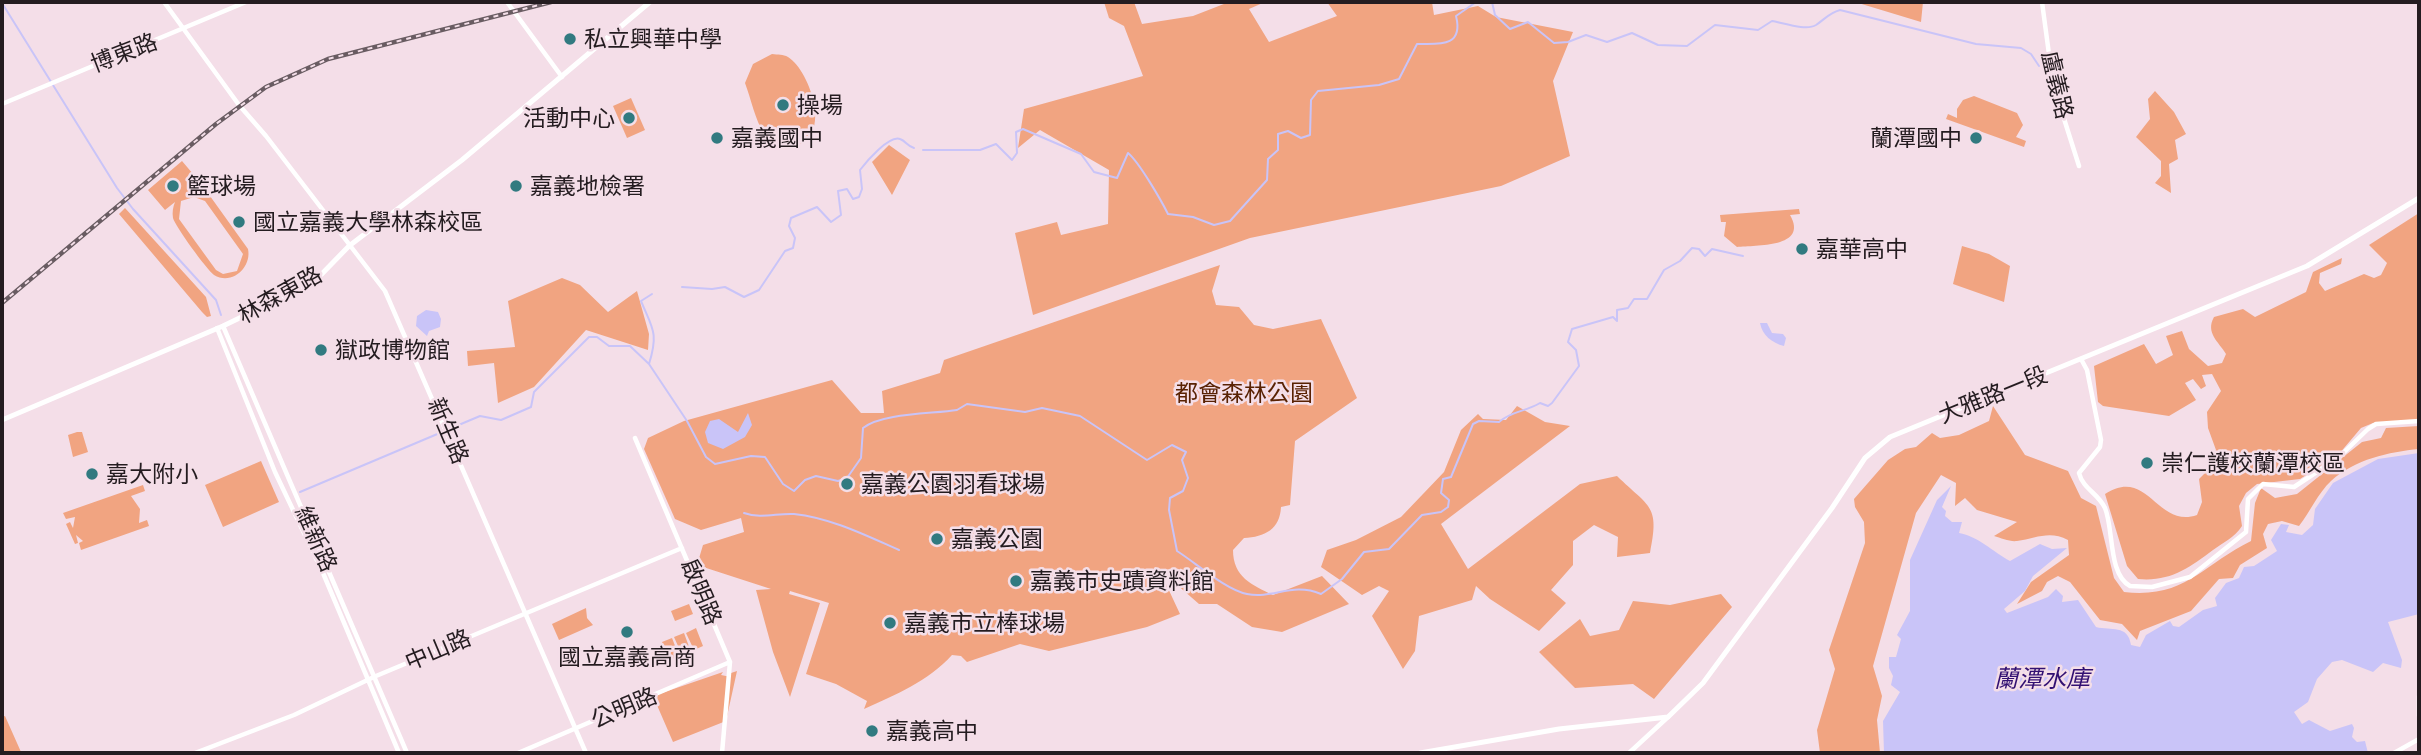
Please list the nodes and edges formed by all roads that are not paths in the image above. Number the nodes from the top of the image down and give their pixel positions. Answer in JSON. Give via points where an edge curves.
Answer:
{"nodes":[{"id":1,"x":164,"y":2,"type":"edge"},
{"id":2,"x":246,"y":2,"type":"edge"},
{"id":3,"x":507,"y":2,"type":"edge"},
{"id":4,"x":650,"y":2,"type":"edge"},
{"id":5,"x":2042,"y":2,"type":"edge"},
{"id":6,"x":186,"y":29,"type":"junction"},
{"id":7,"x":563,"y":77,"type":"junction"},
{"id":8,"x":2,"y":104,"type":"edge"},
{"id":9,"x":2079,"y":166,"type":"dead end"},
{"id":10,"x":2419,"y":198,"type":"edge"},
{"id":11,"x":349,"y":246,"type":"junction"},
{"id":12,"x":220,"y":327,"type":"junction"},
{"id":13,"x":2081,"y":359,"type":"junction"},
{"id":14,"x":2,"y":420,"type":"edge"},
{"id":15,"x":2419,"y":421,"type":"edge"},
{"id":16,"x":635,"y":438,"type":"dead end"},
{"id":17,"x":682,"y":548,"type":"junction"},
{"id":18,"x":526,"y":613,"type":"junction"},
{"id":19,"x":730,"y":662,"type":"junction"},
{"id":20,"x":376,"y":676,"type":"junction"},
{"id":21,"x":368,"y":680,"type":"junction"},
{"id":22,"x":2419,"y":696,"type":"edge"},
{"id":23,"x":2419,"y":716,"type":"edge"},
{"id":24,"x":1668,"y":718,"type":"junction"},
{"id":25,"x":575,"y":728,"type":"junction"},
{"id":26,"x":2419,"y":739,"type":"edge"},
{"id":27,"x":195,"y":753,"type":"edge"},
{"id":28,"x":399,"y":753,"type":"edge"},
{"id":29,"x":407,"y":753,"type":"edge"},
{"id":30,"x":518,"y":753,"type":"edge"},
{"id":31,"x":586,"y":753,"type":"edge"},
{"id":32,"x":722,"y":753,"type":"edge"},
{"id":33,"x":1420,"y":753,"type":"edge"},
{"id":34,"x":1629,"y":753,"type":"edge"},
{"id":35,"x":2394,"y":753,"type":"edge"}],
"edges":[{"from":1,"to":6,"type":"street","name":"新生路"},
{"from":2,"to":6,"type":"street","name":"博東路"},
{"from":3,"to":7,"type":"street"},
{"from":4,"to":7,"type":"main road","name":"林森東路"},
{"from":5,"to":9,"type":"street","name":"盧義路","via":[[2053,84]]},
{"from":6,"to":8,"type":"street","name":"博東路"},
{"from":6,"to":11,"type":"street","name":"新生路"},
{"from":7,"to":11,"type":"main road","name":"林森東路"},
{"from":10,"to":13,"type":"main road","name":"大雅路一段","via":[[2307,266]]},
{"from":11,"to":12,"type":"main road","name":"林森東路","via":[[314,282]]},
{"from":11,"to":18,"type":"street","name":"新生路","via":[[385,291]]},
{"from":12,"to":14,"type":"main road","name":"林森東路"},
{"from":12,"to":20,"type":"street","name":"維新路"},
{"from":12,"to":21,"type":"street","name":"維新路","via":[[275,472]]},
{"from":13,"to":15,"type":"street","via":[[2101,440],[2079,473],[2084,487],[2104,507],[2119,573],[2130,586],[2152,587],[2197,572],[2246,532],[2248,499],[2258,487],[2268,483],[2294,487],[2344,453],[2376,424]]},
{"from":13,"to":24,"type":"main road","name":"大雅路一段","via":[[1907,429],[1865,458],[1703,683]]},
{"from":16,"to":17,"type":"street","name":"啟明路"},
{"from":17,"to":18,"type":"street","name":"中山路"},
{"from":17,"to":19,"type":"street","name":"啟明路"},
{"from":18,"to":20,"type":"street","name":"中山路"},
{"from":18,"to":25,"type":"street","name":"新生路"},
{"from":19,"to":25,"type":"street","name":"公明路"},
{"from":19,"to":32,"type":"street","name":"啟明路"},
{"from":20,"to":21,"type":"street","name":"中山路"},
{"from":20,"to":29,"type":"street","name":"維新路"},
{"from":21,"to":27,"type":"street","name":"中山路"},
{"from":21,"to":28,"type":"street","name":"維新路"},
{"from":22,"to":23,"type":"street"},
{"from":24,"to":33,"type":"main road","via":[[1559,729]]},
{"from":24,"to":34,"type":"street"},
{"from":25,"to":30,"type":"street","name":"公明路"},
{"from":25,"to":31,"type":"street","name":"新生路"},
{"from":26,"to":35,"type":"street"}]}
